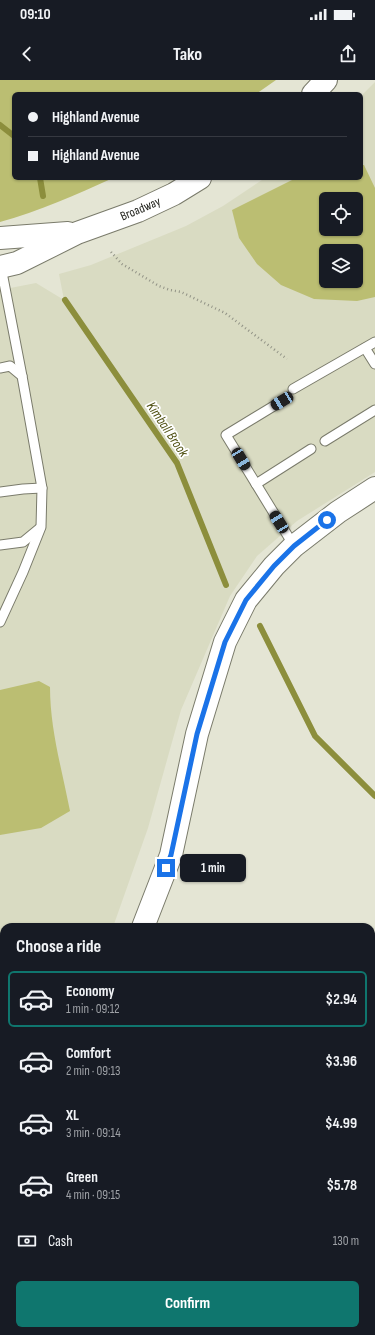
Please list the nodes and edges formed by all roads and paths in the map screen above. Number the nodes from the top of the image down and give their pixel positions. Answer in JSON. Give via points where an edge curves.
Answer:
{"nodes":[{"id":1,"x":326,"y":80,"type":"edge"},
{"id":2,"x":315,"y":92,"type":"edge"},
{"id":3,"x":197,"y":180,"type":"edge"},
{"id":4,"x":77,"y":232,"type":"junction"},
{"id":5,"x":0,"y":238,"type":"edge"},
{"id":6,"x":111,"y":252,"type":"dead end"},
{"id":7,"x":0,"y":267,"type":"edge"},
{"id":8,"x":375,"y":342,"type":"edge"},
{"id":9,"x":365,"y":348,"type":"junction"},
{"id":10,"x":287,"y":359,"type":"dead end"},
{"id":11,"x":375,"y":364,"type":"edge"},
{"id":12,"x":0,"y":368,"type":"edge"},
{"id":13,"x":22,"y":376,"type":"junction"},
{"id":14,"x":293,"y":389,"type":"dead end"},
{"id":15,"x":282,"y":401,"type":"dead end"},
{"id":16,"x":375,"y":410,"type":"edge"},
{"id":17,"x":325,"y":441,"type":"dead end"},
{"id":18,"x":311,"y":449,"type":"dead end"},
{"id":19,"x":256,"y":484,"type":"junction"},
{"id":20,"x":42,"y":488,"type":"junction"},
{"id":21,"x":375,"y":488,"type":"edge"},
{"id":22,"x":0,"y":492,"type":"edge"},
{"id":23,"x":41,"y":527,"type":"junction"},
{"id":24,"x":0,"y":545,"type":"edge"},
{"id":25,"x":294,"y":546,"type":"junction"},
{"id":26,"x":0,"y":622,"type":"edge"},
{"id":27,"x":145,"y":923,"type":"edge"}],
"edges":[{"from":1,"to":2,"type":"street"},
{"from":3,"to":4,"type":"street","name":"Broadway","via":[[138,211]]},
{"from":4,"to":5,"type":"street","name":"Broadway"},
{"from":4,"to":7,"type":"street","name":"Broadway","via":[[17,263]]},
{"from":6,"to":10,"type":"path","via":[[122,264],[159,286],[181,292],[225,313]]},
{"from":7,"to":13,"type":"lane"},
{"from":8,"to":9,"type":"lane"},
{"from":9,"to":11,"type":"lane"},
{"from":9,"to":14,"type":"lane"},
{"from":12,"to":13,"type":"lane","via":[[10,366]]},
{"from":13,"to":20,"type":"lane"},
{"from":15,"to":19,"type":"lane","via":[[226,435]]},
{"from":16,"to":17,"type":"lane"},
{"from":18,"to":19,"type":"lane"},
{"from":19,"to":25,"type":"lane"},
{"from":20,"to":22,"type":"lane"},
{"from":20,"to":23,"type":"lane"},
{"from":21,"to":25,"type":"street","via":[[338,512]]},
{"from":23,"to":24,"type":"lane","via":[[23,542]]},
{"from":23,"to":26,"type":"lane"},
{"from":25,"to":27,"type":"street","via":[[246,600],[225,642],[197,734],[171,855]]}]}
